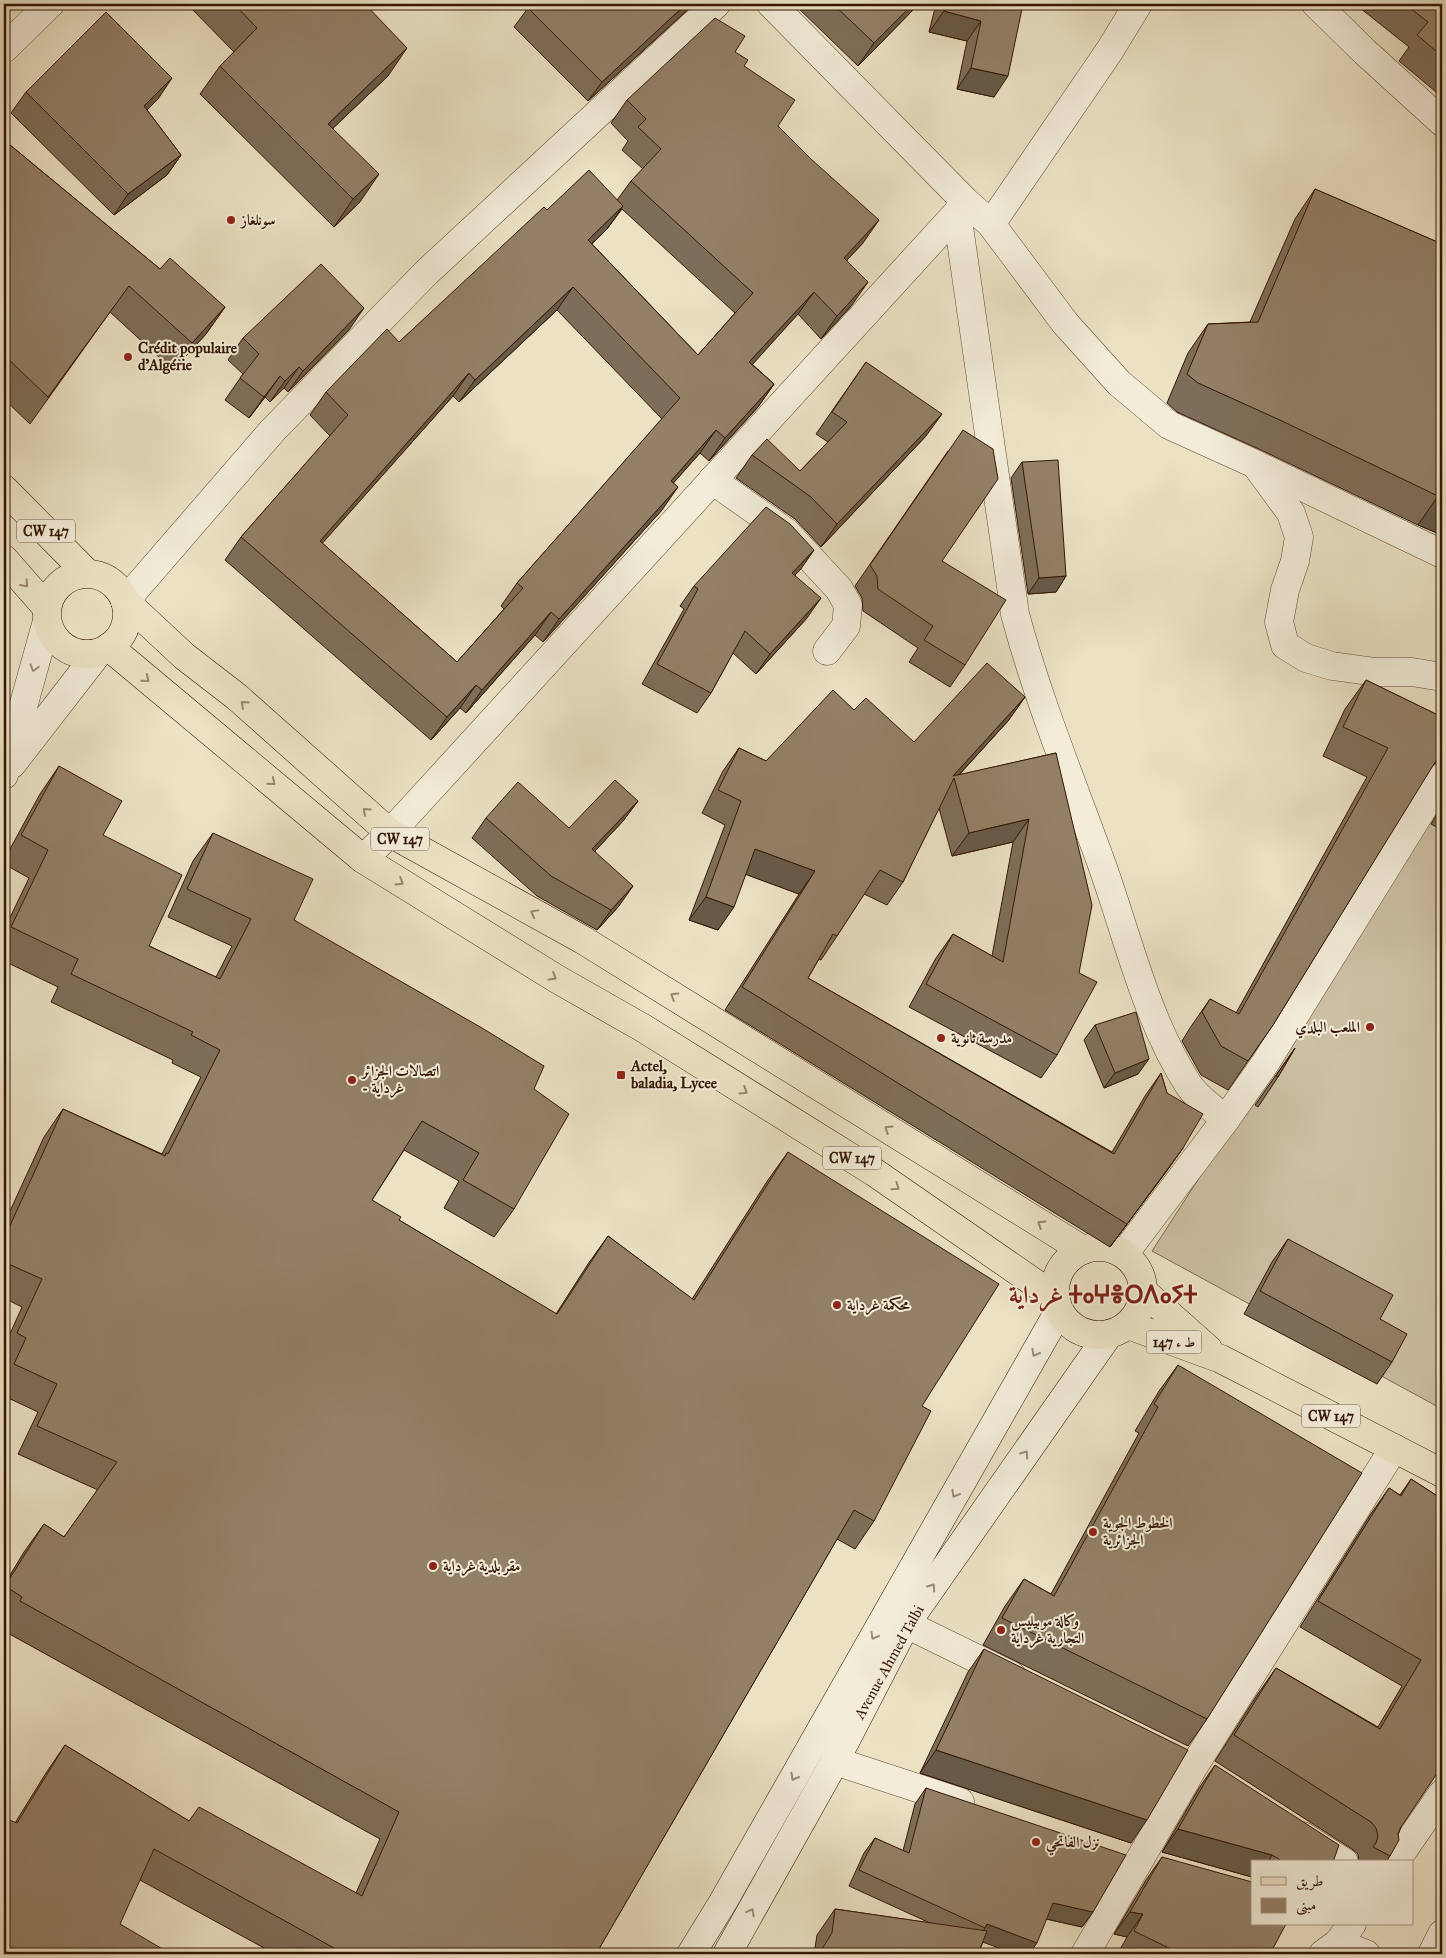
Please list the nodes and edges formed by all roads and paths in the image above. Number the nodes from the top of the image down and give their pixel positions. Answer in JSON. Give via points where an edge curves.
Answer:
{"nodes":[{"id":1,"x":50,"y":4,"type":"edge"},
{"id":2,"x":716,"y":4,"type":"edge"},
{"id":3,"x":771,"y":4,"type":"edge"},
{"id":4,"x":1138,"y":4,"type":"edge"},
{"id":5,"x":1316,"y":4,"type":"edge"},
{"id":6,"x":4,"y":49,"type":"edge"},
{"id":7,"x":1442,"y":122,"type":"edge"},
{"id":8,"x":961,"y":207,"type":"junction"},
{"id":9,"x":991,"y":224,"type":"junction"},
{"id":10,"x":1255,"y":464,"type":"junction"},
{"id":11,"x":712,"y":480,"type":"junction"},
{"id":12,"x":4,"y":489,"type":"edge"},
{"id":13,"x":1442,"y":554,"type":"edge"},
{"id":14,"x":4,"y":559,"type":"edge"},
{"id":15,"x":87,"y":573,"type":"junction"},
{"id":16,"x":125,"y":601,"type":"junction"},
{"id":17,"x":47,"y":614,"type":"junction"},
{"id":18,"x":104,"y":650,"type":"junction"},
{"id":19,"x":826,"y":651,"type":"dead end"},
{"id":20,"x":1442,"y":677,"type":"edge"},
{"id":21,"x":4,"y":775,"type":"edge"},
{"id":22,"x":1442,"y":777,"type":"edge"},
{"id":23,"x":390,"y":833,"type":"junction"},
{"id":24,"x":363,"y":859,"type":"junction"},
{"id":25,"x":1226,"y":1119,"type":"junction"},
{"id":26,"x":1083,"y":1250,"type":"junction"},
{"id":27,"x":1124,"y":1254,"type":"junction"},
{"id":28,"x":1144,"y":1292,"type":"junction"},
{"id":29,"x":1057,"y":1304,"type":"junction"},
{"id":30,"x":1118,"y":1330,"type":"junction"},
{"id":31,"x":1221,"y":1360,"type":"junction"},
{"id":32,"x":1394,"y":1448,"type":"junction"},
{"id":33,"x":1442,"y":1473,"type":"edge"},
{"id":34,"x":906,"y":1624,"type":"junction"},
{"id":35,"x":1037,"y":1689,"type":"edge"},
{"id":36,"x":1168,"y":1753,"type":"edge"},
{"id":37,"x":836,"y":1761,"type":"junction"},
{"id":38,"x":1202,"y":1771,"type":"junction"},
{"id":39,"x":1442,"y":1794,"type":"edge"},
{"id":40,"x":987,"y":1811,"type":"edge"},
{"id":41,"x":1286,"y":1824,"type":"edge"},
{"id":42,"x":1110,"y":1852,"type":"edge"},
{"id":43,"x":1341,"y":1860,"type":"edge"},
{"id":44,"x":1396,"y":1860,"type":"edge"},
{"id":45,"x":1139,"y":1862,"type":"junction"},
{"id":46,"x":1167,"y":1870,"type":"edge"},
{"id":47,"x":1442,"y":1934,"type":"edge"},
{"id":48,"x":1338,"y":1941,"type":"edge"},
{"id":49,"x":691,"y":1954,"type":"edge"},
{"id":50,"x":727,"y":1954,"type":"edge"},
{"id":51,"x":1085,"y":1954,"type":"edge"},
{"id":52,"x":1366,"y":1954,"type":"edge"},
{"id":53,"x":1432,"y":1954,"type":"edge"}],
"edges":[{"from":1,"to":6,"type":"street"},
{"from":2,"to":16,"type":"street","via":[[427,272],[273,430]]},
{"from":3,"to":8,"type":"street"},
{"from":4,"to":9,"type":"street"},
{"from":5,"to":7,"type":"street"},
{"from":8,"to":9,"type":"street"},
{"from":8,"to":11,"type":"street"},
{"from":8,"to":25,"type":"street","via":[[1015,614],[1029,665],[1165,1041],[1188,1085]]},
{"from":9,"to":10,"type":"street","via":[[1065,323],[1119,384],[1169,425]]},
{"from":10,"to":13,"type":"street"},
{"from":10,"to":20,"type":"street","via":[[1292,513],[1299,537],[1279,622],[1285,645],[1306,658],[1332,666]]},
{"from":11,"to":19,"type":"street","via":[[786,532],[839,589],[848,605],[846,626]]},
{"from":11,"to":23,"type":"street"},
{"from":12,"to":15,"type":"main road","number":"CW 147"},
{"from":14,"to":17,"type":"main road","number":"CW 147","one_way":true},
{"from":15,"to":16,"type":"main road","number":"CW 147","via":[[109,580]]},
{"from":15,"to":17,"type":"main road","via":[[65,580],[53,592]]},
{"from":16,"to":18,"type":"main road","via":[[125,627],[119,638]]},
{"from":23,"to":16,"type":"main road","number":"CW 147","one_way":true,"via":[[237,697],[184,656]]},
{"from":17,"to":18,"type":"main road","number":"CW 147","via":[[51,634],[71,651],[84,654]]},
{"from":17,"to":21,"type":"street","one_way":true},
{"from":18,"to":21,"type":"street"},
{"from":18,"to":24,"type":"main road","number":"CW 147","one_way":true},
{"from":22,"to":25,"type":"street","via":[[1266,1062]]},
{"from":23,"to":24,"type":"street"},
{"from":26,"to":23,"type":"main road","number":"CW 147","one_way":true,"via":[[583,940]]},
{"from":24,"to":29,"type":"main road","number":"CW 147","one_way":true,"via":[[874,1172]]},
{"from":25,"to":27,"type":"street"},
{"from":26,"to":27,"type":"main road","via":[[1111,1248]]},
{"from":26,"to":29,"type":"main road","via":[[1060,1269],[1056,1282]]},
{"from":27,"to":28,"type":"main road","via":[[1135,1264]]},
{"from":28,"to":30,"type":"main road","via":[[1136,1315]]},
{"from":28,"to":31,"type":"main road","number":"CW 147"},
{"from":29,"to":30,"type":"main road","via":[[1068,1323],[1080,1331],[1094,1335]]},
{"from":29,"to":49,"type":"street","one_way":true},
{"from":30,"to":31,"type":"main road","number":"ط ء 147"},
{"from":34,"to":30,"type":"street","name":"Avenue Ahmed Talbi","one_way":true},
{"from":31,"to":32,"type":"main road","number":"CW 147"},
{"from":32,"to":33,"type":"main road","number":"CW 147"},
{"from":32,"to":38,"type":"street"},
{"from":34,"to":35,"type":"street"},
{"from":34,"to":37,"type":"street","name":"Avenue Ahmed Talbi"},
{"from":36,"to":38,"type":"street"},
{"from":37,"to":40,"type":"street"},
{"from":50,"to":37,"type":"street","name":"Avenue Ahmed Talbi","one_way":true},
{"from":38,"to":45,"type":"street"},
{"from":39,"to":44,"type":"street"},
{"from":41,"to":43,"type":"street"},
{"from":42,"to":45,"type":"street"},
{"from":45,"to":46,"type":"street"},
{"from":45,"to":51,"type":"street"},
{"from":47,"to":53,"type":"street"},
{"from":48,"to":52,"type":"street"}]}
